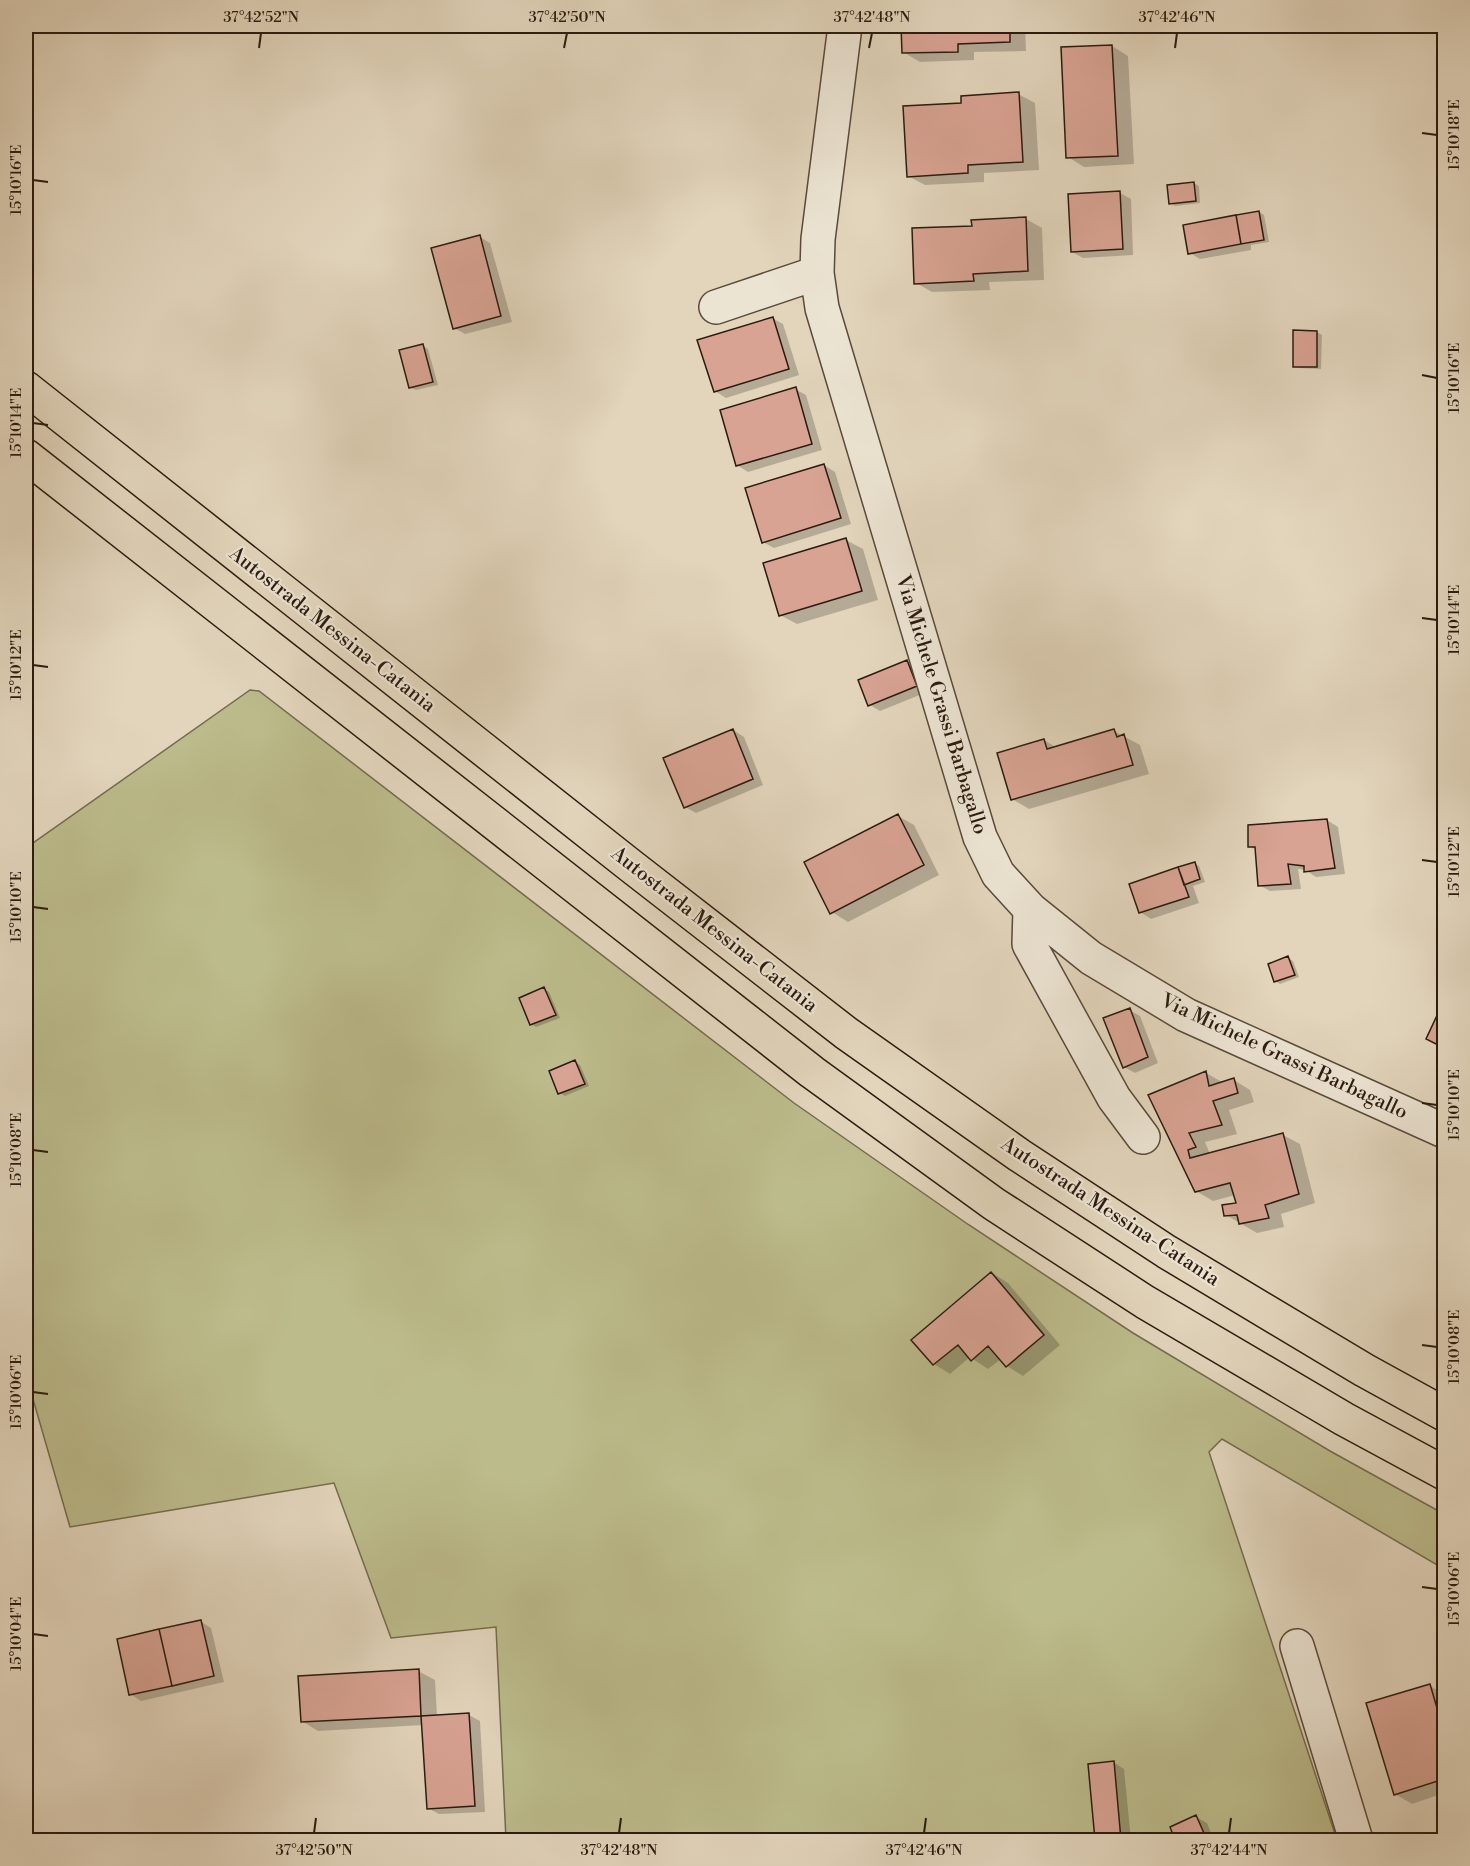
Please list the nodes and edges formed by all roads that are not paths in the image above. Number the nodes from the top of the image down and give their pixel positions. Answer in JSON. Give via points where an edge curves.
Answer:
{"nodes":[{"id":1,"x":845,"y":26,"type":"edge"},
{"id":2,"x":817,"y":273,"type":"junction"},
{"id":3,"x":716,"y":307,"type":"dead end"},
{"id":4,"x":26,"y":388,"type":"edge"},
{"id":5,"x":26,"y":456,"type":"edge"},
{"id":6,"x":1030,"y":909,"type":"junction"},
{"id":7,"x":1444,"y":1131,"type":"edge"},
{"id":8,"x":1143,"y":1137,"type":"dead end"},
{"id":9,"x":1444,"y":1414,"type":"edge"},
{"id":10,"x":1444,"y":1473,"type":"edge"},
{"id":11,"x":1298,"y":1646,"type":"dead end"},
{"id":12,"x":1356,"y":1840,"type":"edge"}],
"edges":[{"from":1,"to":2,"type":"street","name":"Via Michele Grassi Barbagallo"},
{"from":2,"to":3,"type":"street"},
{"from":2,"to":6,"type":"street","name":"Via Michele Grassi Barbagallo","via":[[822,308],[980,837],[998,874]]},
{"from":4,"to":9,"type":"highway","name":"Autostrada Messina-Catania","via":[[846,1033],[1019,1155],[1167,1252]]},
{"from":5,"to":10,"type":"highway","via":[[812,1072],[994,1204],[1145,1302]]},
{"from":6,"to":7,"type":"street","name":"Via Michele Grassi Barbagallo","via":[[1091,958],[1186,1015]]},
{"from":6,"to":8,"type":"street","via":[[1029,944],[1114,1098]]},
{"from":11,"to":12,"type":"street"}]}
